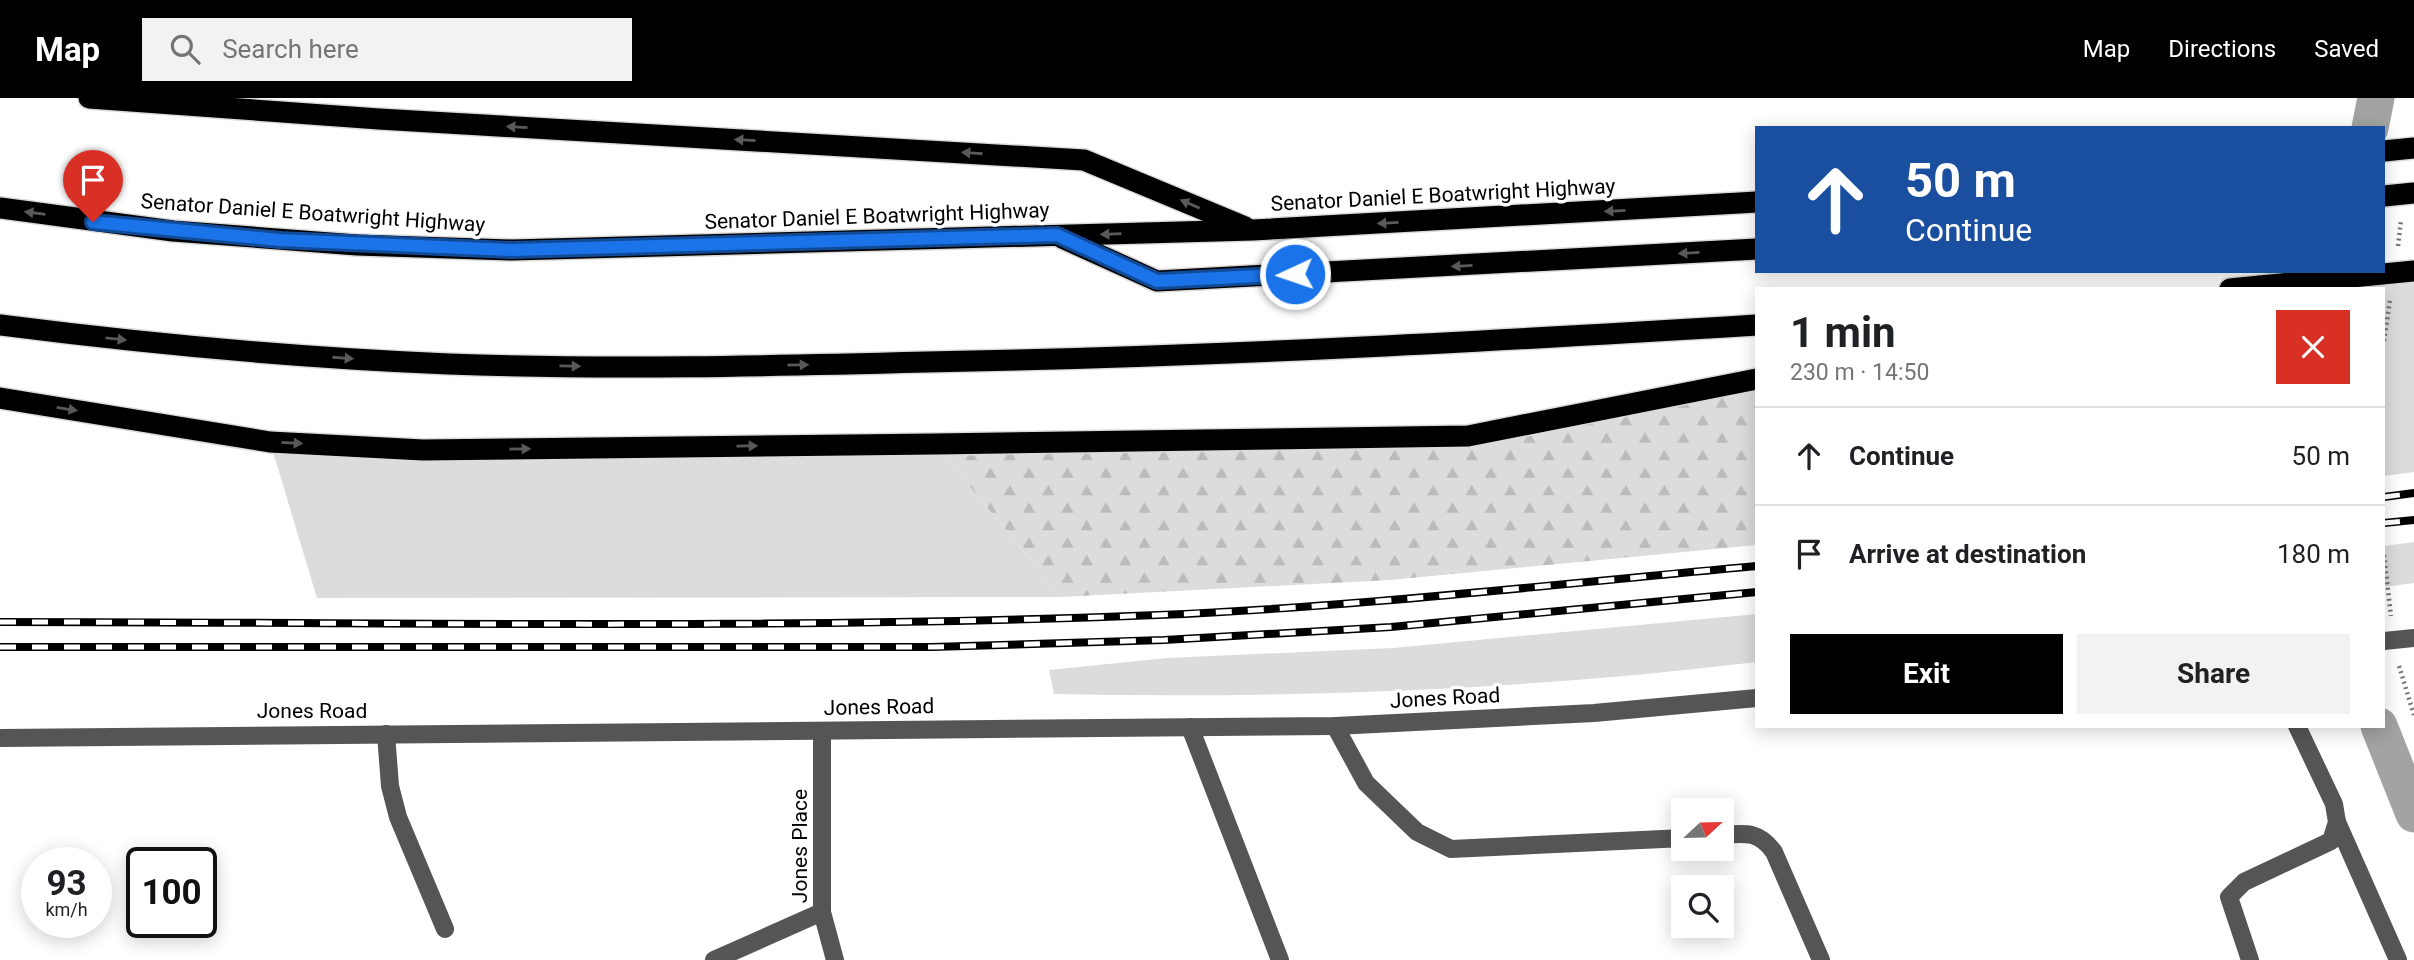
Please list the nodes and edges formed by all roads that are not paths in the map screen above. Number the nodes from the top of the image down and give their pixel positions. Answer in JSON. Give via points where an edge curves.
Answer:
{"nodes":[{"id":1,"x":89,"y":98,"type":"edge"},
{"id":2,"x":2414,"y":148,"type":"edge"},
{"id":3,"x":2385,"y":151,"type":"edge"},
{"id":4,"x":2414,"y":193,"type":"edge"},
{"id":5,"x":2385,"y":196,"type":"edge"},
{"id":6,"x":1755,"y":202,"type":"edge"},
{"id":7,"x":0,"y":208,"type":"edge"},
{"id":8,"x":1253,"y":230,"type":"junction"},
{"id":9,"x":1057,"y":235,"type":"junction"},
{"id":10,"x":1755,"y":249,"type":"edge"},
{"id":11,"x":2414,"y":271,"type":"edge"},
{"id":12,"x":2246,"y":287,"type":"edge"},
{"id":13,"x":0,"y":325,"type":"edge"},
{"id":14,"x":1755,"y":325,"type":"edge"},
{"id":15,"x":1755,"y":379,"type":"edge"},
{"id":16,"x":0,"y":398,"type":"edge"},
{"id":17,"x":2414,"y":638,"type":"edge"},
{"id":18,"x":2385,"y":641,"type":"edge"},
{"id":19,"x":1755,"y":698,"type":"edge"},
{"id":20,"x":1335,"y":726,"type":"junction"},
{"id":21,"x":1190,"y":727,"type":"junction"},
{"id":22,"x":2298,"y":728,"type":"edge"},
{"id":23,"x":822,"y":731,"type":"junction"},
{"id":24,"x":386,"y":734,"type":"junction"},
{"id":25,"x":0,"y":738,"type":"edge"},
{"id":26,"x":2337,"y":822,"type":"junction"},
{"id":27,"x":1734,"y":834,"type":"edge"},
{"id":28,"x":1671,"y":839,"type":"edge"},
{"id":29,"x":822,"y":912,"type":"junction"},
{"id":30,"x":445,"y":929,"type":"dead end"},
{"id":31,"x":714,"y":960,"type":"edge"},
{"id":32,"x":835,"y":960,"type":"edge"},
{"id":33,"x":1280,"y":960,"type":"edge"},
{"id":34,"x":1821,"y":960,"type":"edge"},
{"id":35,"x":2250,"y":960,"type":"edge"},
{"id":36,"x":2398,"y":960,"type":"edge"}],
"edges":[{"from":8,"to":1,"type":"highway","one_way":true,"via":[[1084,160]]},
{"from":2,"to":3,"type":"highway","bridge":true},
{"from":4,"to":5,"type":"highway","bridge":true},
{"from":6,"to":8,"type":"highway","name":"Senator Daniel E Boatwright Highway","one_way":true},
{"from":9,"to":7,"type":"highway","name":"Senator Daniel E Boatwright Highway","one_way":true,"via":[[588,249],[433,248],[173,231]]},
{"from":8,"to":9,"type":"highway","name":"Senator Daniel E Boatwright Highway","one_way":true},
{"from":10,"to":9,"type":"highway","one_way":true,"via":[[1157,281]]},
{"from":11,"to":12,"type":"highway","bridge":true},
{"from":13,"to":14,"type":"highway","one_way":true,"via":[[300,355],[612,367],[1175,355]]},
{"from":16,"to":15,"type":"highway","one_way":true,"via":[[270,442],[395,448],[894,445],[1468,436]]},
{"from":17,"to":18,"type":"street"},
{"from":19,"to":20,"type":"street","name":"Jones Road","via":[[1594,713]]},
{"from":20,"to":21,"type":"street","name":"Jones Road"},
{"from":20,"to":28,"type":"street","via":[[1366,783],[1417,832],[1451,849]]},
{"from":21,"to":23,"type":"street","name":"Jones Road"},
{"from":21,"to":33,"type":"street"},
{"from":22,"to":26,"type":"street","via":[[2334,804]]},
{"from":23,"to":24,"type":"street","name":"Jones Road"},
{"from":23,"to":29,"type":"street","name":"Jones Place"},
{"from":24,"to":25,"type":"street","name":"Jones Road"},
{"from":24,"to":30,"type":"street","via":[[398,817]]},
{"from":26,"to":35,"type":"street","via":[[2331,841],[2244,883],[2230,897]]},
{"from":26,"to":36,"type":"street"},
{"from":27,"to":34,"type":"street","via":[[1764,838],[1774,852]]},
{"from":29,"to":31,"type":"street"},
{"from":29,"to":32,"type":"street","name":"Jones Place"}]}
